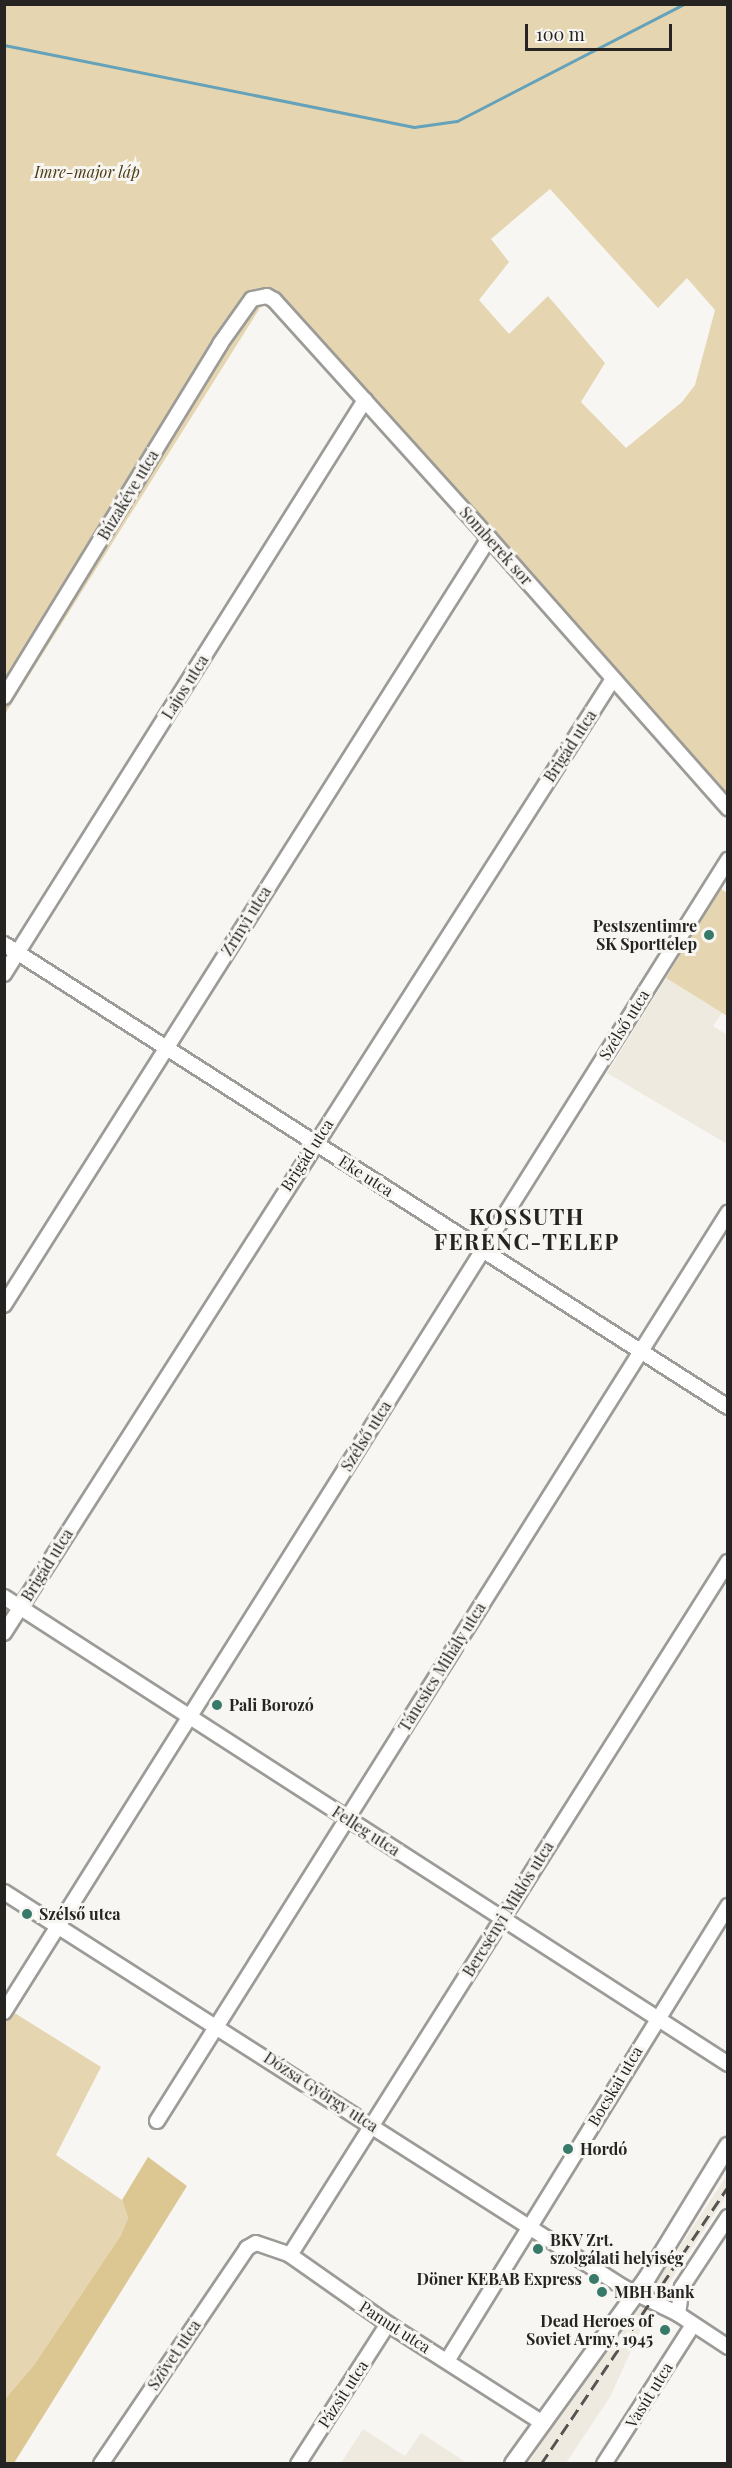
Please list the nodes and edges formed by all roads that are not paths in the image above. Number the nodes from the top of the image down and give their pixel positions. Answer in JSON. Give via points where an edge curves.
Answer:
{"nodes":[{"id":1,"x":256,"y":297,"type":"joint"},
{"id":2,"x":365,"y":400,"type":"junction"},
{"id":3,"x":489,"y":538,"type":"junction"},
{"id":4,"x":613,"y":679,"type":"junction"},
{"id":5,"x":4,"y":697,"type":"edge"},
{"id":6,"x":728,"y":808,"type":"edge"},
{"id":7,"x":728,"y":860,"type":"edge"},
{"id":8,"x":4,"y":944,"type":"edge"},
{"id":9,"x":18,"y":953,"type":"junction"},
{"id":10,"x":4,"y":974,"type":"edge"},
{"id":11,"x":165,"y":1048,"type":"junction"},
{"id":12,"x":315,"y":1143,"type":"junction"},
{"id":13,"x":728,"y":1213,"type":"edge"},
{"id":14,"x":481,"y":1253,"type":"junction"},
{"id":15,"x":4,"y":1305,"type":"edge"},
{"id":16,"x":640,"y":1351,"type":"junction"},
{"id":17,"x":728,"y":1407,"type":"edge"},
{"id":18,"x":728,"y":1562,"type":"edge"},
{"id":19,"x":4,"y":1598,"type":"edge"},
{"id":20,"x":20,"y":1607,"type":"junction"},
{"id":21,"x":4,"y":1633,"type":"edge"},
{"id":22,"x":189,"y":1717,"type":"junction"},
{"id":23,"x":346,"y":1818,"type":"junction"},
{"id":24,"x":4,"y":1892,"type":"edge"},
{"id":25,"x":728,"y":1906,"type":"edge"},
{"id":26,"x":502,"y":1918,"type":"junction"},
{"id":27,"x":58,"y":1926,"type":"junction"},
{"id":28,"x":4,"y":2012,"type":"edge"},
{"id":29,"x":657,"y":2017,"type":"junction"},
{"id":30,"x":215,"y":2024,"type":"junction"},
{"id":31,"x":728,"y":2064,"type":"edge"},
{"id":32,"x":157,"y":2121,"type":"dead end"},
{"id":33,"x":372,"y":2125,"type":"junction"},
{"id":34,"x":728,"y":2146,"type":"edge"},
{"id":35,"x":728,"y":2217,"type":"edge"},
{"id":36,"x":530,"y":2225,"type":"junction"},
{"id":37,"x":247,"y":2247,"type":"joint"},
{"id":38,"x":290,"y":2255,"type":"junction"},
{"id":39,"x":637,"y":2291,"type":"junction"},
{"id":40,"x":678,"y":2314,"type":"junction"},
{"id":41,"x":388,"y":2324,"type":"junction"},
{"id":42,"x":693,"y":2325,"type":"junction"},
{"id":43,"x":728,"y":2347,"type":"edge"},
{"id":44,"x":447,"y":2361,"type":"junction"},
{"id":45,"x":541,"y":2422,"type":"junction"},
{"id":46,"x":101,"y":2463,"type":"edge"},
{"id":47,"x":298,"y":2463,"type":"edge"},
{"id":48,"x":513,"y":2463,"type":"edge"},
{"id":49,"x":604,"y":2463,"type":"edge"}],
"edges":[{"from":1,"to":2,"type":"street","name":"Somberek sor","via":[[274,300]]},
{"from":1,"to":5,"type":"street","name":"Búzakéve utca","via":[[220,344]]},
{"from":2,"to":3,"type":"street","name":"Somberek sor"},
{"from":2,"to":9,"type":"street","name":"Lajos utca"},
{"from":3,"to":4,"type":"street","name":"Somberek sor"},
{"from":3,"to":11,"type":"street","name":"Zrínyi utca"},
{"from":4,"to":6,"type":"street","name":"Somberek sor"},
{"from":4,"to":12,"type":"street","name":"Brigád utca"},
{"from":7,"to":14,"type":"street","name":"Szélső utca"},
{"from":8,"to":9,"type":"street","name":"Eke utca"},
{"from":9,"to":10,"type":"street","name":"Lajos utca"},
{"from":9,"to":11,"type":"street","name":"Eke utca"},
{"from":11,"to":12,"type":"street","name":"Eke utca"},
{"from":11,"to":15,"type":"street","name":"Zrínyi utca"},
{"from":12,"to":14,"type":"street","name":"Eke utca"},
{"from":12,"to":20,"type":"street","name":"Brigád utca"},
{"from":13,"to":16,"type":"street","name":"Táncsics Mihály utca"},
{"from":14,"to":16,"type":"street","name":"Eke utca"},
{"from":14,"to":22,"type":"street","name":"Szélső utca"},
{"from":16,"to":17,"type":"street","name":"Eke utca"},
{"from":16,"to":23,"type":"street","name":"Táncsics Mihály utca"},
{"from":18,"to":26,"type":"street","name":"Bercsényi Miklós utca"},
{"from":19,"to":20,"type":"street","name":"Felleg utca"},
{"from":20,"to":21,"type":"street","name":"Brigád utca"},
{"from":20,"to":22,"type":"street","name":"Felleg utca"},
{"from":22,"to":23,"type":"street","name":"Felleg utca"},
{"from":22,"to":27,"type":"street","name":"Szélső utca"},
{"from":23,"to":26,"type":"street","name":"Felleg utca"},
{"from":23,"to":30,"type":"street","name":"Táncsics Mihály utca"},
{"from":24,"to":27,"type":"street","name":"Dózsa György utca"},
{"from":25,"to":29,"type":"street","name":"Bocskai utca"},
{"from":26,"to":29,"type":"street","name":"Felleg utca"},
{"from":26,"to":33,"type":"street","name":"Bercsényi Miklós utca"},
{"from":27,"to":28,"type":"street","name":"Szélső utca"},
{"from":27,"to":30,"type":"street","name":"Dózsa György utca"},
{"from":29,"to":31,"type":"street","name":"Felleg utca"},
{"from":29,"to":36,"type":"street","name":"Bocskai utca"},
{"from":30,"to":32,"type":"street","name":"Táncsics Mihály utca"},
{"from":30,"to":33,"type":"street","name":"Dózsa György utca"},
{"from":33,"to":36,"type":"street","name":"Dózsa György utca"},
{"from":33,"to":38,"type":"street","name":"Bercsényi Miklós utca"},
{"from":34,"to":39,"type":"main road"},
{"from":35,"to":40,"type":"street","via":[[682,2287]]},
{"from":36,"to":39,"type":"street","name":"Dózsa György utca","via":[[623,2286]]},
{"from":36,"to":44,"type":"street","name":"Bocskai utca"},
{"from":37,"to":38,"type":"street","name":"Pamut utca","via":[[268,2244]]},
{"from":37,"to":46,"type":"street","name":"Szövet utca"},
{"from":38,"to":41,"type":"street","name":"Pamut utca"},
{"from":39,"to":40,"type":"street","name":"Dózsa György utca"},
{"from":39,"to":45,"type":"main road"},
{"from":40,"to":42,"type":"street","name":"Dózsa György utca"},
{"from":41,"to":44,"type":"street","name":"Pamut utca"},
{"from":41,"to":47,"type":"street","name":"Pázsit utca"},
{"from":42,"to":43,"type":"street","name":"Dózsa György utca"},
{"from":42,"to":49,"type":"street","name":"Vasút utca"},
{"from":44,"to":45,"type":"street","name":"Pamut utca"},
{"from":45,"to":48,"type":"main road"}]}
